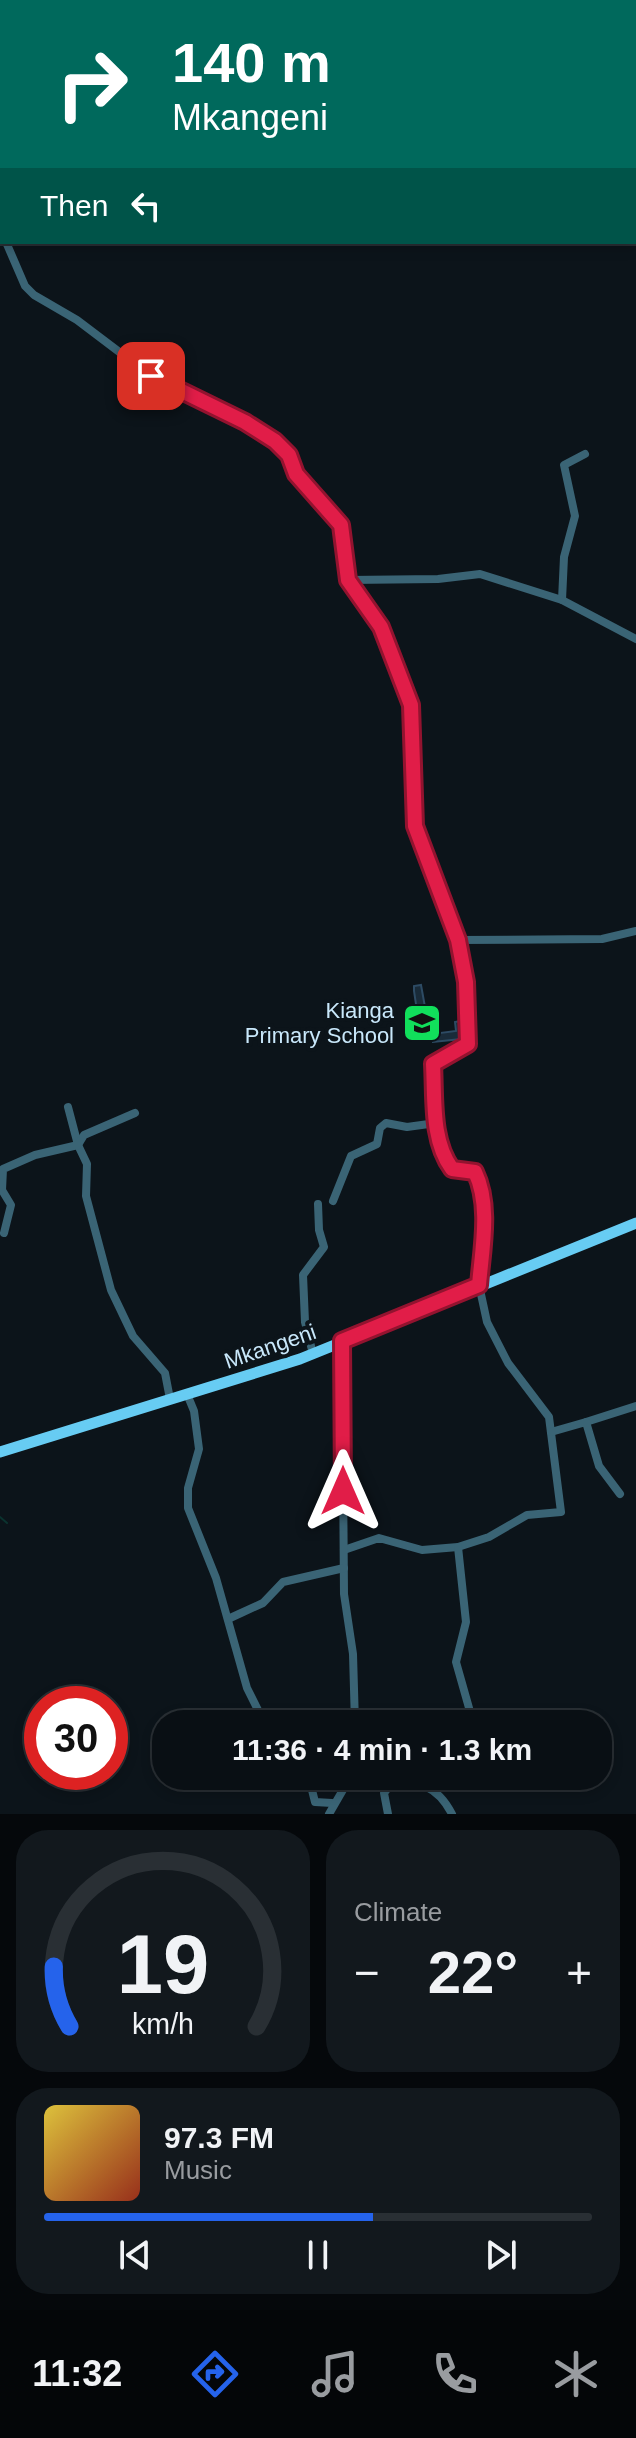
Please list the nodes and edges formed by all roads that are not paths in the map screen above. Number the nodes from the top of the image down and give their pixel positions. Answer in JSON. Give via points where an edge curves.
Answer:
{"nodes":[{"id":1,"x":7,"y":244,"type":"edge"},
{"id":2,"x":585,"y":454,"type":"dead end"},
{"id":3,"x":348,"y":580,"type":"junction"},
{"id":4,"x":562,"y":600,"type":"junction"},
{"id":5,"x":636,"y":639,"type":"edge"},
{"id":6,"x":636,"y":931,"type":"edge"},
{"id":7,"x":458,"y":940,"type":"junction"},
{"id":8,"x":68,"y":1107,"type":"dead end"},
{"id":9,"x":135,"y":1113,"type":"dead end"},
{"id":10,"x":436,"y":1123,"type":"junction"},
{"id":11,"x":78,"y":1145,"type":"junction"},
{"id":12,"x":333,"y":1201,"type":"dead end"},
{"id":13,"x":318,"y":1204,"type":"dead end"},
{"id":14,"x":636,"y":1223,"type":"edge"},
{"id":15,"x":4,"y":1233,"type":"dead end"},
{"id":16,"x":479,"y":1285,"type":"junction"},
{"id":17,"x":342,"y":1341,"type":"junction"},
{"id":18,"x":313,"y":1354,"type":"junction"},
{"id":19,"x":187,"y":1394,"type":"junction"},
{"id":20,"x":170,"y":1399,"type":"junction"},
{"id":21,"x":636,"y":1406,"type":"edge"},
{"id":22,"x":586,"y":1422,"type":"junction"},
{"id":23,"x":551,"y":1432,"type":"junction"},
{"id":24,"x":0,"y":1452,"type":"edge"},
{"id":25,"x":620,"y":1494,"type":"dead end"},
{"id":26,"x":458,"y":1547,"type":"junction"},
{"id":27,"x":344,"y":1550,"type":"junction"},
{"id":28,"x":344,"y":1568,"type":"junction"},
{"id":29,"x":228,"y":1619,"type":"junction"},
{"id":30,"x":258,"y":1710,"type":"edge"},
{"id":31,"x":355,"y":1710,"type":"edge"},
{"id":32,"x":470,"y":1710,"type":"edge"},
{"id":33,"x":312,"y":1790,"type":"edge"},
{"id":34,"x":344,"y":1790,"type":"edge"},
{"id":35,"x":386,"y":1790,"type":"edge"},
{"id":36,"x":434,"y":1790,"type":"edge"},
{"id":37,"x":332,"y":1803,"type":"junction"},
{"id":38,"x":329,"y":1814,"type":"edge"},
{"id":39,"x":388,"y":1814,"type":"edge"},
{"id":40,"x":452,"y":1814,"type":"edge"}],
"edges":[{"from":1,"to":3,"type":"street","via":[[34,295],[151,376],[245,422],[289,455],[296,474],[341,525]]},
{"from":2,"to":4,"type":"street","via":[[564,465],[575,516],[564,557]]},
{"from":3,"to":4,"type":"street","via":[[480,574]]},
{"from":3,"to":7,"type":"street","via":[[381,627],[411,705],[415,826]]},
{"from":4,"to":5,"type":"street"},
{"from":6,"to":7,"type":"street","via":[[602,939]]},
{"from":7,"to":10,"type":"street","via":[[470,1033],[468,1044],[433,1064]]},
{"from":8,"to":11,"type":"street"},
{"from":9,"to":11,"type":"street","via":[[84,1135]]},
{"from":10,"to":12,"type":"street","via":[[386,1123],[377,1144],[351,1156]]},
{"from":10,"to":16,"type":"street","via":[[441,1154],[452,1169],[475,1172],[482,1186]]},
{"from":11,"to":15,"type":"street","via":[[3,1169],[2,1190],[11,1205]]},
{"from":11,"to":20,"type":"street","via":[[87,1164],[86,1196],[111,1290],[133,1336],[165,1373]]},
{"from":13,"to":18,"type":"street","via":[[324,1247],[303,1275]]},
{"from":14,"to":16,"type":"street","name":"Mkangeni"},
{"from":16,"to":17,"type":"street","name":"Mkangeni"},
{"from":16,"to":23,"type":"street","via":[[494,1336],[508,1363],[544,1407]]},
{"from":17,"to":18,"type":"street","name":"Mkangeni"},
{"from":17,"to":27,"type":"street"},
{"from":18,"to":19,"type":"street","name":"Mkangeni"},
{"from":19,"to":20,"type":"street","name":"Mkangeni"},
{"from":19,"to":29,"type":"street","via":[[199,1449],[188,1508]]},
{"from":20,"to":24,"type":"street","name":"Mkangeni"},
{"from":21,"to":22,"type":"street"},
{"from":22,"to":23,"type":"street"},
{"from":22,"to":25,"type":"street","via":[[599,1466]]},
{"from":23,"to":26,"type":"street","via":[[561,1512],[527,1515]]},
{"from":26,"to":27,"type":"street","via":[[422,1550],[379,1538]]},
{"from":26,"to":32,"type":"street","via":[[466,1622],[456,1662]]},
{"from":27,"to":28,"type":"street"},
{"from":28,"to":29,"type":"street","via":[[283,1582],[263,1603]]},
{"from":28,"to":31,"type":"street"},
{"from":29,"to":30,"type":"street"},
{"from":33,"to":37,"type":"street","via":[[315,1802]]},
{"from":34,"to":37,"type":"street"},
{"from":35,"to":39,"type":"street"},
{"from":36,"to":40,"type":"street"},
{"from":37,"to":38,"type":"street"}]}
